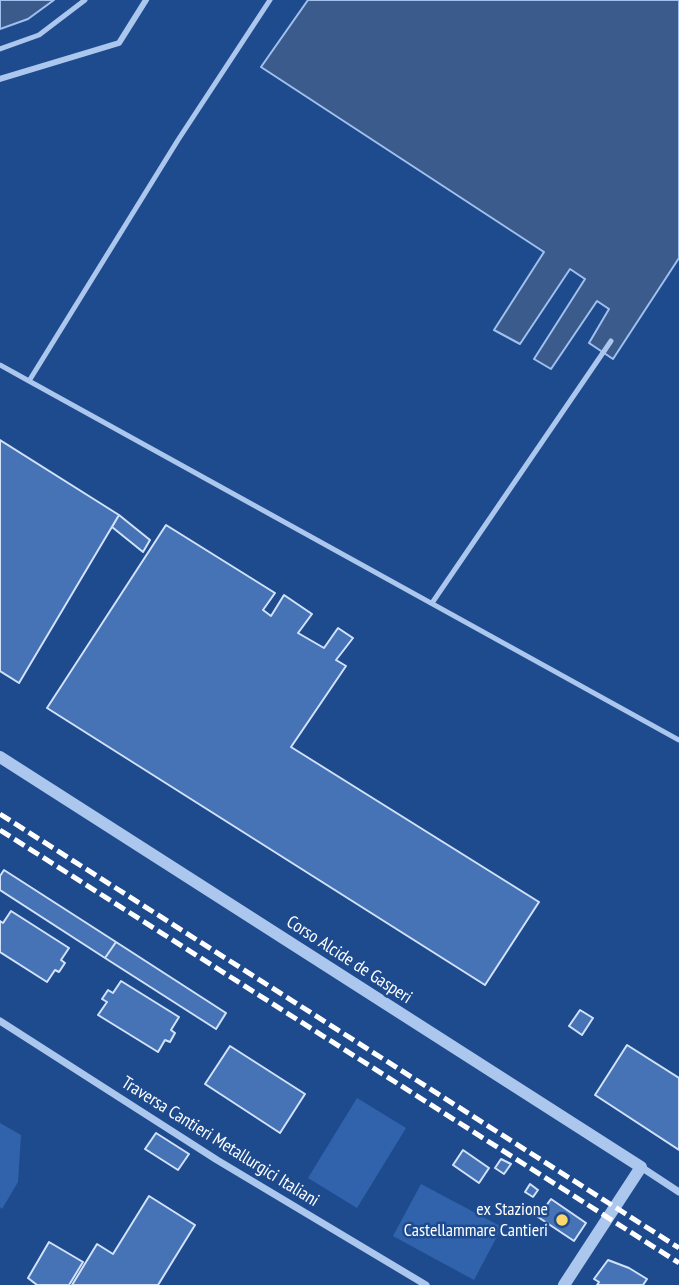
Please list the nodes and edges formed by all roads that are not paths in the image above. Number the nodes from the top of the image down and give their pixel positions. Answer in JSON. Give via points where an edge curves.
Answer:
{"nodes":[{"id":1,"x":85,"y":0,"type":"edge"},
{"id":2,"x":146,"y":0,"type":"edge"},
{"id":3,"x":270,"y":0,"type":"edge"},
{"id":4,"x":0,"y":49,"type":"edge"},
{"id":5,"x":0,"y":79,"type":"edge"},
{"id":6,"x":611,"y":341,"type":"dead end"},
{"id":7,"x":0,"y":365,"type":"edge"},
{"id":8,"x":29,"y":381,"type":"junction"},
{"id":9,"x":432,"y":603,"type":"junction"},
{"id":10,"x":679,"y":740,"type":"edge"},
{"id":11,"x":0,"y":757,"type":"edge"},
{"id":12,"x":0,"y":1021,"type":"edge"},
{"id":13,"x":641,"y":1167,"type":"junction"},
{"id":14,"x":679,"y":1192,"type":"edge"},
{"id":15,"x":426,"y":1285,"type":"edge"},
{"id":16,"x":564,"y":1285,"type":"edge"}],
"edges":[{"from":1,"to":4,"type":"lane","via":[[39,35]]},
{"from":2,"to":5,"type":"street","via":[[119,43]]},
{"from":3,"to":8,"type":"lane"},
{"from":6,"to":9,"type":"lane"},
{"from":7,"to":8,"type":"lane"},
{"from":8,"to":9,"type":"lane"},
{"from":9,"to":10,"type":"lane"},
{"from":11,"to":13,"type":"street","name":"Corso Alcide de Gasperi"},
{"from":12,"to":15,"type":"street","name":"Traversa Cantieri Metallurgici Italiani","via":[[217,1160]]},
{"from":13,"to":14,"type":"street","name":"Corso Alcide de Gasperi"},
{"from":13,"to":16,"type":"street"}]}
